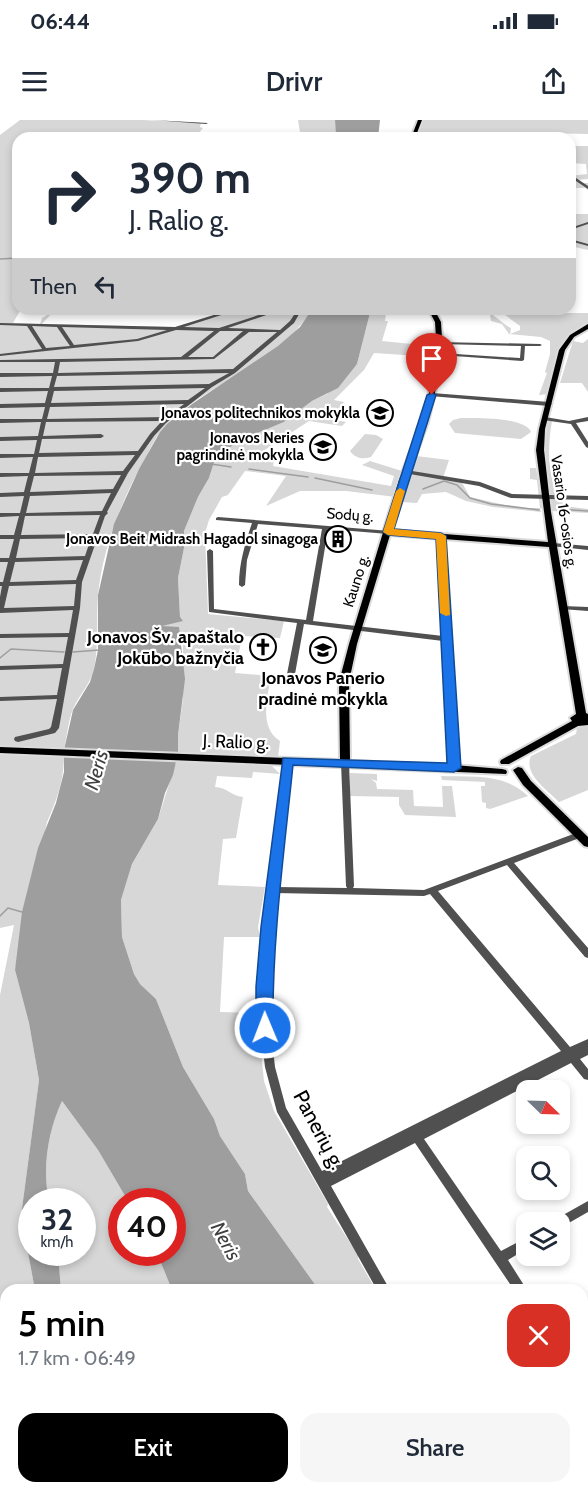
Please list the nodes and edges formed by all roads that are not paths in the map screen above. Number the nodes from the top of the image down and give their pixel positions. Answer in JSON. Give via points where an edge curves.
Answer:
{"nodes":[{"id":1,"x":154,"y":120,"type":"edge"},
{"id":2,"x":206,"y":123,"type":"dead end"},
{"id":3,"x":218,"y":315,"type":"edge"},
{"id":4,"x":264,"y":315,"type":"edge"},
{"id":5,"x":296,"y":315,"type":"edge"},
{"id":6,"x":435,"y":315,"type":"edge"},
{"id":7,"x":0,"y":324,"type":"edge"},
{"id":8,"x":29,"y":325,"type":"junction"},
{"id":9,"x":59,"y":326,"type":"junction"},
{"id":10,"x":588,"y":326,"type":"edge"},
{"id":11,"x":90,"y":327,"type":"junction"},
{"id":12,"x":122,"y":328,"type":"junction"},
{"id":13,"x":173,"y":329,"type":"junction"},
{"id":14,"x":218,"y":330,"type":"junction"},
{"id":15,"x":248,"y":330,"type":"junction"},
{"id":16,"x":281,"y":331,"type":"junction"},
{"id":17,"x":129,"y":341,"type":"junction"},
{"id":18,"x":440,"y":343,"type":"junction"},
{"id":19,"x":103,"y":344,"type":"junction"},
{"id":20,"x":523,"y":345,"type":"junction"},
{"id":21,"x":540,"y":345,"type":"dead end"},
{"id":22,"x":73,"y":347,"type":"junction"},
{"id":23,"x":45,"y":350,"type":"junction"},
{"id":24,"x":440,"y":354,"type":"junction"},
{"id":25,"x":0,"y":355,"type":"edge"},
{"id":26,"x":182,"y":359,"type":"junction"},
{"id":27,"x":58,"y":360,"type":"junction"},
{"id":28,"x":0,"y":361,"type":"edge"},
{"id":29,"x":234,"y":371,"type":"junction"},
{"id":30,"x":56,"y":374,"type":"junction"},
{"id":31,"x":0,"y":375,"type":"edge"},
{"id":32,"x":210,"y":386,"type":"junction"},
{"id":33,"x":52,"y":389,"type":"junction"},
{"id":34,"x":0,"y":390,"type":"edge"},
{"id":35,"x":432,"y":395,"type":"junction"},
{"id":36,"x":188,"y":402,"type":"junction"},
{"id":37,"x":549,"y":404,"type":"junction"},
{"id":38,"x":48,"y":405,"type":"junction"},
{"id":39,"x":0,"y":406,"type":"edge"},
{"id":40,"x":168,"y":419,"type":"junction"},
{"id":41,"x":545,"y":419,"type":"junction"},
{"id":42,"x":588,"y":420,"type":"edge"},
{"id":43,"x":45,"y":421,"type":"junction"},
{"id":44,"x":0,"y":422,"type":"edge"},
{"id":45,"x":570,"y":422,"type":"junction"},
{"id":46,"x":101,"y":436,"type":"dead end"},
{"id":47,"x":41,"y":438,"type":"junction"},
{"id":48,"x":0,"y":439,"type":"edge"},
{"id":49,"x":588,"y":446,"type":"edge"},
{"id":50,"x":139,"y":453,"type":"junction"},
{"id":51,"x":0,"y":456,"type":"edge"},
{"id":52,"x":36,"y":456,"type":"junction"},
{"id":53,"x":406,"y":472,"type":"junction"},
{"id":54,"x":125,"y":473,"type":"junction"},
{"id":55,"x":0,"y":475,"type":"edge"},
{"id":56,"x":32,"y":475,"type":"junction"},
{"id":57,"x":115,"y":491,"type":"junction"},
{"id":58,"x":27,"y":494,"type":"junction"},
{"id":59,"x":0,"y":495,"type":"edge"},
{"id":60,"x":545,"y":498,"type":"junction"},
{"id":61,"x":588,"y":498,"type":"edge"},
{"id":62,"x":105,"y":513,"type":"junction"},
{"id":63,"x":22,"y":514,"type":"junction"},
{"id":64,"x":0,"y":515,"type":"edge"},
{"id":65,"x":218,"y":519,"type":"dead end"},
{"id":66,"x":256,"y":522,"type":"junction"},
{"id":67,"x":325,"y":527,"type":"junction"},
{"id":68,"x":388,"y":532,"type":"junction"},
{"id":69,"x":95,"y":536,"type":"junction"},
{"id":70,"x":441,"y":536,"type":"junction"},
{"id":71,"x":0,"y":537,"type":"edge"},
{"id":72,"x":17,"y":537,"type":"junction"},
{"id":73,"x":553,"y":545,"type":"junction"},
{"id":74,"x":588,"y":548,"type":"edge"},
{"id":75,"x":210,"y":551,"type":"dead end"},
{"id":76,"x":88,"y":558,"type":"junction"},
{"id":77,"x":0,"y":560,"type":"edge"},
{"id":78,"x":12,"y":560,"type":"junction"},
{"id":79,"x":79,"y":582,"type":"junction"},
{"id":80,"x":3,"y":584,"type":"edge"},
{"id":81,"x":242,"y":585,"type":"dead end"},
{"id":82,"x":77,"y":608,"type":"junction"},
{"id":83,"x":563,"y":608,"type":"junction"},
{"id":84,"x":588,"y":609,"type":"edge"},
{"id":85,"x":0,"y":610,"type":"edge"},
{"id":86,"x":211,"y":611,"type":"joint"},
{"id":87,"x":301,"y":621,"type":"junction"},
{"id":88,"x":309,"y":622,"type":"junction"},
{"id":89,"x":357,"y":629,"type":"junction"},
{"id":90,"x":72,"y":635,"type":"junction"},
{"id":91,"x":0,"y":636,"type":"edge"},
{"id":92,"x":448,"y":639,"type":"junction"},
{"id":93,"x":66,"y":666,"type":"junction"},
{"id":94,"x":0,"y":668,"type":"edge"},
{"id":95,"x":291,"y":674,"type":"dead end"},
{"id":96,"x":60,"y":698,"type":"junction"},
{"id":97,"x":0,"y":699,"type":"edge"},
{"id":98,"x":585,"y":718,"type":"edge"},
{"id":99,"x":18,"y":739,"type":"dead end"},
{"id":100,"x":0,"y":750,"type":"edge"},
{"id":101,"x":287,"y":761,"type":"junction"},
{"id":102,"x":345,"y":763,"type":"junction"},
{"id":103,"x":454,"y":768,"type":"junction"},
{"id":104,"x":509,"y":768,"type":"junction"},
{"id":105,"x":579,"y":835,"type":"junction"},
{"id":106,"x":588,"y":843,"type":"edge"},
{"id":107,"x":508,"y":861,"type":"junction"},
{"id":108,"x":350,"y":886,"type":"junction"},
{"id":109,"x":273,"y":887,"type":"junction"},
{"id":110,"x":432,"y":890,"type":"junction"},
{"id":111,"x":588,"y":954,"type":"edge"},
{"id":112,"x":588,"y":1043,"type":"edge"},
{"id":113,"x":588,"y":1050,"type":"edge"},
{"id":114,"x":571,"y":1055,"type":"junction"},
{"id":115,"x":588,"y":1076,"type":"edge"},
{"id":116,"x":414,"y":1133,"type":"junction"},
{"id":117,"x":322,"y":1181,"type":"junction"},
{"id":118,"x":588,"y":1206,"type":"edge"},
{"id":119,"x":570,"y":1217,"type":"edge"},
{"id":120,"x":516,"y":1249,"type":"edge"},
{"id":121,"x":500,"y":1259,"type":"junction"},
{"id":122,"x":381,"y":1284,"type":"edge"},
{"id":123,"x":517,"y":1284,"type":"edge"}],
"edges":[{"from":1,"to":2,"type":"street"},
{"from":3,"to":13,"type":"street"},
{"from":4,"to":14,"type":"street"},
{"from":5,"to":16,"type":"street"},
{"from":6,"to":18,"type":"main road","name":"Kauno g."},
{"from":7,"to":8,"type":"street"},
{"from":8,"to":9,"type":"street"},
{"from":8,"to":23,"type":"street"},
{"from":9,"to":11,"type":"street"},
{"from":9,"to":22,"type":"street"},
{"from":10,"to":37,"type":"main road","name":"Vasario 16-osios g.","via":[[564,345]]},
{"from":11,"to":12,"type":"street"},
{"from":11,"to":19,"type":"street"},
{"from":12,"to":13,"type":"street"},
{"from":12,"to":17,"type":"street"},
{"from":13,"to":14,"type":"street"},
{"from":13,"to":17,"type":"street"},
{"from":14,"to":15,"type":"street"},
{"from":14,"to":26,"type":"street"},
{"from":15,"to":16,"type":"street"},
{"from":15,"to":26,"type":"street","via":[[214,358]]},
{"from":16,"to":29,"type":"street"},
{"from":17,"to":19,"type":"street"},
{"from":18,"to":20,"type":"street"},
{"from":18,"to":24,"type":"main road","name":"Kauno g."},
{"from":19,"to":22,"type":"street"},
{"from":20,"to":21,"type":"street"},
{"from":20,"to":24,"type":"street","via":[[522,360]]},
{"from":22,"to":23,"type":"street"},
{"from":23,"to":25,"type":"street"},
{"from":24,"to":35,"type":"main road","name":"Kauno g."},
{"from":26,"to":27,"type":"street"},
{"from":27,"to":28,"type":"street"},
{"from":27,"to":30,"type":"street"},
{"from":29,"to":30,"type":"street"},
{"from":29,"to":32,"type":"street"},
{"from":30,"to":31,"type":"street"},
{"from":30,"to":33,"type":"street"},
{"from":32,"to":33,"type":"street"},
{"from":32,"to":36,"type":"street"},
{"from":33,"to":34,"type":"street"},
{"from":33,"to":38,"type":"street"},
{"from":35,"to":37,"type":"street"},
{"from":35,"to":53,"type":"main road","name":"Kauno g."},
{"from":36,"to":38,"type":"street"},
{"from":36,"to":40,"type":"street"},
{"from":37,"to":41,"type":"main road","name":"Vasario 16-osios g."},
{"from":38,"to":39,"type":"street"},
{"from":38,"to":43,"type":"street"},
{"from":40,"to":43,"type":"street"},
{"from":40,"to":50,"type":"street"},
{"from":41,"to":45,"type":"street"},
{"from":41,"to":60,"type":"main road","name":"Vasario 16-osios g.","via":[[540,450]]},
{"from":42,"to":45,"type":"street"},
{"from":43,"to":44,"type":"street"},
{"from":43,"to":47,"type":"street"},
{"from":45,"to":49,"type":"street"},
{"from":46,"to":47,"type":"street"},
{"from":47,"to":48,"type":"street"},
{"from":47,"to":52,"type":"street"},
{"from":50,"to":52,"type":"street"},
{"from":50,"to":54,"type":"street"},
{"from":51,"to":52,"type":"street"},
{"from":52,"to":56,"type":"street"},
{"from":53,"to":60,"type":"street","via":[[480,484],[511,496]]},
{"from":53,"to":68,"type":"main road","name":"Kauno g."},
{"from":54,"to":56,"type":"street"},
{"from":54,"to":57,"type":"street"},
{"from":55,"to":56,"type":"street"},
{"from":56,"to":58,"type":"street"},
{"from":57,"to":58,"type":"street"},
{"from":57,"to":62,"type":"street"},
{"from":58,"to":59,"type":"street"},
{"from":58,"to":63,"type":"street"},
{"from":60,"to":61,"type":"street"},
{"from":60,"to":73,"type":"main road","name":"Vasario 16-osios g."},
{"from":62,"to":63,"type":"street"},
{"from":62,"to":69,"type":"street"},
{"from":63,"to":64,"type":"street"},
{"from":63,"to":72,"type":"street"},
{"from":65,"to":66,"type":"street","name":"Sodų g."},
{"from":66,"to":67,"type":"street","name":"Sodų g."},
{"from":66,"to":81,"type":"street","via":[[241,571]]},
{"from":67,"to":68,"type":"street","name":"Sodų g."},
{"from":67,"to":88,"type":"street"},
{"from":68,"to":70,"type":"main road","name":"Sodų g."},
{"from":68,"to":89,"type":"main road","name":"Kauno g."},
{"from":69,"to":72,"type":"street"},
{"from":69,"to":76,"type":"street"},
{"from":70,"to":73,"type":"main road","name":"Sodų g."},
{"from":70,"to":92,"type":"street"},
{"from":71,"to":72,"type":"street"},
{"from":72,"to":78,"type":"street"},
{"from":73,"to":74,"type":"street","name":"Sodų g."},
{"from":73,"to":83,"type":"main road","name":"Vasario 16-osios g."},
{"from":75,"to":86,"type":"street"},
{"from":76,"to":78,"type":"street"},
{"from":76,"to":79,"type":"street"},
{"from":77,"to":78,"type":"street"},
{"from":78,"to":80,"type":"street"},
{"from":79,"to":80,"type":"street"},
{"from":79,"to":82,"type":"street"},
{"from":80,"to":85,"type":"street"},
{"from":82,"to":85,"type":"street"},
{"from":82,"to":90,"type":"street"},
{"from":83,"to":84,"type":"street"},
{"from":83,"to":98,"type":"main road","name":"Vasario 16-osios g."},
{"from":86,"to":87,"type":"street"},
{"from":87,"to":88,"type":"street"},
{"from":87,"to":95,"type":"street"},
{"from":88,"to":89,"type":"street"},
{"from":89,"to":92,"type":"street"},
{"from":89,"to":102,"type":"main road","name":"Kauno g.","via":[[344,682]]},
{"from":90,"to":91,"type":"street"},
{"from":90,"to":93,"type":"street"},
{"from":92,"to":103,"type":"street"},
{"from":93,"to":94,"type":"street"},
{"from":93,"to":96,"type":"street"},
{"from":96,"to":97,"type":"street"},
{"from":96,"to":99,"type":"street","via":[[52,731]]},
{"from":98,"to":104,"type":"main road","via":[[524,751]]},
{"from":100,"to":101,"type":"main road","name":"J. Ralio g."},
{"from":101,"to":102,"type":"main road","name":"J. Ralio g."},
{"from":101,"to":109,"type":"street","name":"Panerių g."},
{"from":102,"to":103,"type":"main road","name":"J. Ralio g."},
{"from":102,"to":108,"type":"street"},
{"from":103,"to":104,"type":"main road","name":"J. Ralio g."},
{"from":104,"to":105,"type":"main road"},
{"from":105,"to":106,"type":"main road"},
{"from":105,"to":107,"type":"street"},
{"from":107,"to":110,"type":"street"},
{"from":107,"to":111,"type":"street"},
{"from":108,"to":109,"type":"street"},
{"from":108,"to":110,"type":"street"},
{"from":109,"to":110,"type":"street","via":[[423,893]]},
{"from":109,"to":117,"type":"street","name":"Panerių g.","via":[[264,987],[267,1054],[281,1109]]},
{"from":110,"to":114,"type":"street"},
{"from":112,"to":114,"type":"street"},
{"from":113,"to":114,"type":"street"},
{"from":114,"to":115,"type":"street"},
{"from":114,"to":116,"type":"street"},
{"from":116,"to":117,"type":"street"},
{"from":116,"to":121,"type":"street"},
{"from":117,"to":122,"type":"street","name":"Panerių g."},
{"from":118,"to":119,"type":"street"},
{"from":120,"to":121,"type":"street"},
{"from":121,"to":123,"type":"street"}]}
